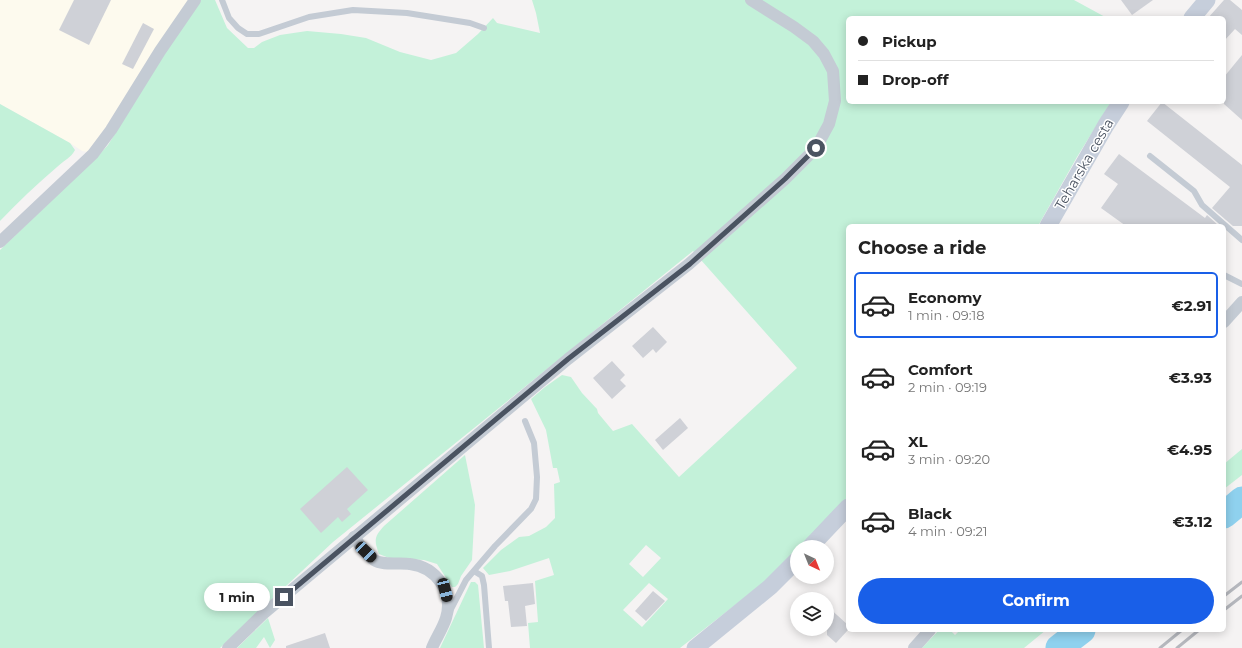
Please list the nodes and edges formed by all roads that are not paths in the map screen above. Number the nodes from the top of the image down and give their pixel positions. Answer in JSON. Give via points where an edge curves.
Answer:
{"nodes":[{"id":1,"x":195,"y":0,"type":"edge"},
{"id":2,"x":222,"y":0,"type":"edge"},
{"id":3,"x":751,"y":0,"type":"edge"},
{"id":4,"x":1207,"y":0,"type":"edge"},
{"id":5,"x":1194,"y":16,"type":"edge"},
{"id":6,"x":484,"y":28,"type":"dead end"},
{"id":7,"x":1121,"y":104,"type":"edge"},
{"id":8,"x":1150,"y":156,"type":"dead end"},
{"id":9,"x":1049,"y":224,"type":"edge"},
{"id":10,"x":1224,"y":224,"type":"edge"},
{"id":11,"x":1226,"y":226,"type":"edge"},
{"id":12,"x":1242,"y":240,"type":"edge"},
{"id":13,"x":0,"y":242,"type":"edge"},
{"id":14,"x":1226,"y":276,"type":"edge"},
{"id":15,"x":1242,"y":284,"type":"edge"},
{"id":16,"x":1242,"y":302,"type":"edge"},
{"id":17,"x":1226,"y":320,"type":"edge"},
{"id":18,"x":526,"y":422,"type":"dead end"},
{"id":19,"x":846,"y":509,"type":"edge"},
{"id":20,"x":354,"y":537,"type":"junction"},
{"id":21,"x":817,"y":540,"type":"edge"},
{"id":22,"x":790,"y":567,"type":"edge"},
{"id":23,"x":474,"y":571,"type":"junction"},
{"id":24,"x":446,"y":617,"type":"junction"},
{"id":25,"x":928,"y":632,"type":"edge"},
{"id":26,"x":228,"y":648,"type":"edge"},
{"id":27,"x":432,"y":648,"type":"edge"},
{"id":28,"x":488,"y":648,"type":"edge"},
{"id":29,"x":695,"y":648,"type":"edge"},
{"id":30,"x":914,"y":648,"type":"edge"}],
"edges":[{"from":1,"to":13,"type":"street","via":[[93,154]]},
{"from":2,"to":6,"type":"lane","via":[[229,18],[247,34],[259,34],[309,17],[353,10],[407,14],[470,23]]},
{"from":3,"to":20,"type":"street","via":[[813,41],[833,71],[835,101],[829,124],[816,148],[690,264],[568,359]]},
{"from":4,"to":5,"type":"street"},
{"from":7,"to":9,"type":"street","name":"Teharska cesta"},
{"from":8,"to":10,"type":"lane","via":[[1194,191],[1202,205]]},
{"from":11,"to":12,"type":"lane"},
{"from":14,"to":15,"type":"lane"},
{"from":16,"to":17,"type":"street"},
{"from":18,"to":23,"type":"lane","via":[[534,443],[536,499],[531,509]]},
{"from":19,"to":21,"type":"street"},
{"from":20,"to":24,"type":"street","via":[[375,561],[411,564],[433,573],[445,590],[448,602]]},
{"from":20,"to":26,"type":"street","via":[[263,614]]},
{"from":22,"to":29,"type":"street","via":[[770,587]]},
{"from":23,"to":24,"type":"lane","via":[[466,580]]},
{"from":23,"to":28,"type":"lane","via":[[482,576],[483,581]]},
{"from":24,"to":27,"type":"street"},
{"from":25,"to":30,"type":"street"}]}
